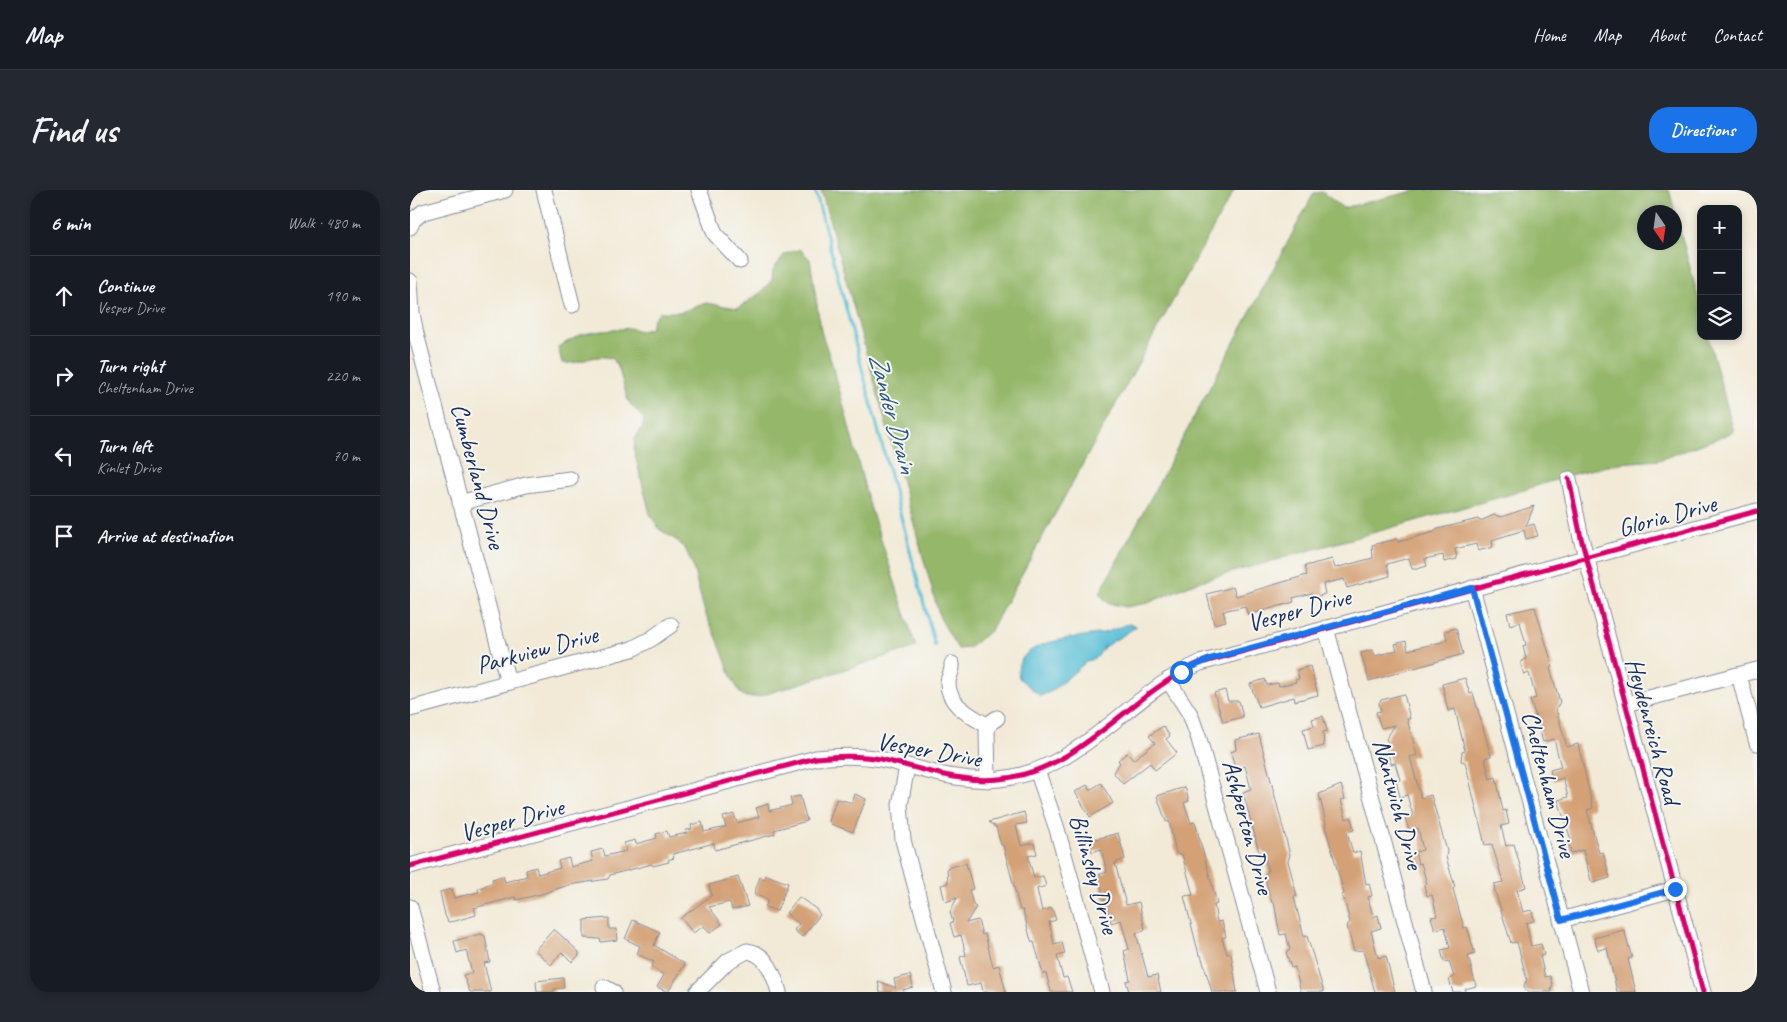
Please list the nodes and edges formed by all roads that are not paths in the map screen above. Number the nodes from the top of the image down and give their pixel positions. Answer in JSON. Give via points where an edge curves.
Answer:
{"nodes":[{"id":1,"x":505,"y":190,"type":"edge"},
{"id":2,"x":544,"y":190,"type":"edge"},
{"id":3,"x":699,"y":190,"type":"edge"},
{"id":4,"x":410,"y":227,"type":"edge"},
{"id":5,"x":740,"y":261,"type":"dead end"},
{"id":6,"x":410,"y":281,"type":"edge"},
{"id":7,"x":572,"y":305,"type":"dead end"},
{"id":8,"x":570,"y":479,"type":"dead end"},
{"id":9,"x":1569,"y":479,"type":"dead end"},
{"id":10,"x":460,"y":503,"type":"junction"},
{"id":11,"x":1757,"y":511,"type":"edge"},
{"id":12,"x":1587,"y":557,"type":"junction"},
{"id":13,"x":1472,"y":588,"type":"junction"},
{"id":14,"x":671,"y":625,"type":"dead end"},
{"id":15,"x":1326,"y":628,"type":"junction"},
{"id":16,"x":952,"y":664,"type":"dead end"},
{"id":17,"x":1757,"y":670,"type":"edge"},
{"id":18,"x":1739,"y":674,"type":"junction"},
{"id":19,"x":1168,"y":680,"type":"junction"},
{"id":20,"x":508,"y":682,"type":"junction"},
{"id":21,"x":1626,"y":704,"type":"junction"},
{"id":22,"x":410,"y":709,"type":"edge"},
{"id":23,"x":1757,"y":743,"type":"edge"},
{"id":24,"x":907,"y":766,"type":"junction"},
{"id":25,"x":1037,"y":770,"type":"junction"},
{"id":26,"x":988,"y":780,"type":"junction"},
{"id":27,"x":410,"y":866,"type":"edge"},
{"id":28,"x":1675,"y":889,"type":"junction"},
{"id":29,"x":410,"y":907,"type":"edge"},
{"id":30,"x":1561,"y":920,"type":"junction"},
{"id":31,"x":433,"y":992,"type":"edge"},
{"id":32,"x":698,"y":992,"type":"edge"},
{"id":33,"x":779,"y":992,"type":"edge"},
{"id":34,"x":944,"y":992,"type":"edge"},
{"id":35,"x":1102,"y":992,"type":"edge"},
{"id":36,"x":1268,"y":992,"type":"edge"},
{"id":37,"x":1424,"y":992,"type":"edge"},
{"id":38,"x":1581,"y":992,"type":"edge"},
{"id":39,"x":1703,"y":992,"type":"edge"}],
"edges":[{"from":1,"to":4,"type":"street","via":[[422,212]]},
{"from":2,"to":7,"type":"street"},
{"from":3,"to":5,"type":"street","via":[[715,234]]},
{"from":6,"to":10,"type":"street","name":"Cumberland Drive","via":[[413,324]]},
{"from":8,"to":10,"type":"street","via":[[526,485]]},
{"from":9,"to":12,"type":"street","name":"Heydenreich Road"},
{"from":10,"to":20,"type":"street","name":"Cumberland Drive"},
{"from":11,"to":12,"type":"street","name":"Gloria Drive"},
{"from":12,"to":13,"type":"street","name":"Vesper Drive"},
{"from":12,"to":21,"type":"street","name":"Heydenreich Road"},
{"from":13,"to":15,"type":"street","name":"Vesper Drive"},
{"from":13,"to":30,"type":"street","name":"Cheltenham Drive"},
{"from":14,"to":20,"type":"street","name":"Parkview Drive","via":[[632,649]]},
{"from":15,"to":19,"type":"street","name":"Vesper Drive","via":[[1210,659]]},
{"from":15,"to":37,"type":"street","name":"Nantwich Drive"},
{"from":16,"to":26,"type":"street","via":[[948,684],[950,695],[958,707],[992,722]]},
{"from":17,"to":18,"type":"street"},
{"from":18,"to":21,"type":"street"},
{"from":18,"to":23,"type":"street"},
{"from":19,"to":25,"type":"street","name":"Vesper Drive","via":[[1082,746]]},
{"from":19,"to":36,"type":"street","name":"Ashperton Drive","via":[[1190,714],[1200,740]]},
{"from":20,"to":22,"type":"street","name":"Parkview Drive"},
{"from":21,"to":28,"type":"street","name":"Heydenreich Road"},
{"from":24,"to":26,"type":"street","name":"Vesper Drive","via":[[947,777]]},
{"from":24,"to":27,"type":"street","name":"Vesper Drive","via":[[864,757],[816,758]]},
{"from":24,"to":34,"type":"street","via":[[900,805],[903,840]]},
{"from":25,"to":26,"type":"street","name":"Vesper Drive"},
{"from":25,"to":35,"type":"street","name":"Billinsley Drive","via":[[1057,829]]},
{"from":28,"to":30,"type":"street"},
{"from":28,"to":39,"type":"street","name":"Heydenreich Road"},
{"from":29,"to":31,"type":"street"},
{"from":30,"to":38,"type":"street","name":"Cheltenham Drive"},
{"from":32,"to":33,"type":"street","via":[[728,961],[748,951],[760,954]]}]}
